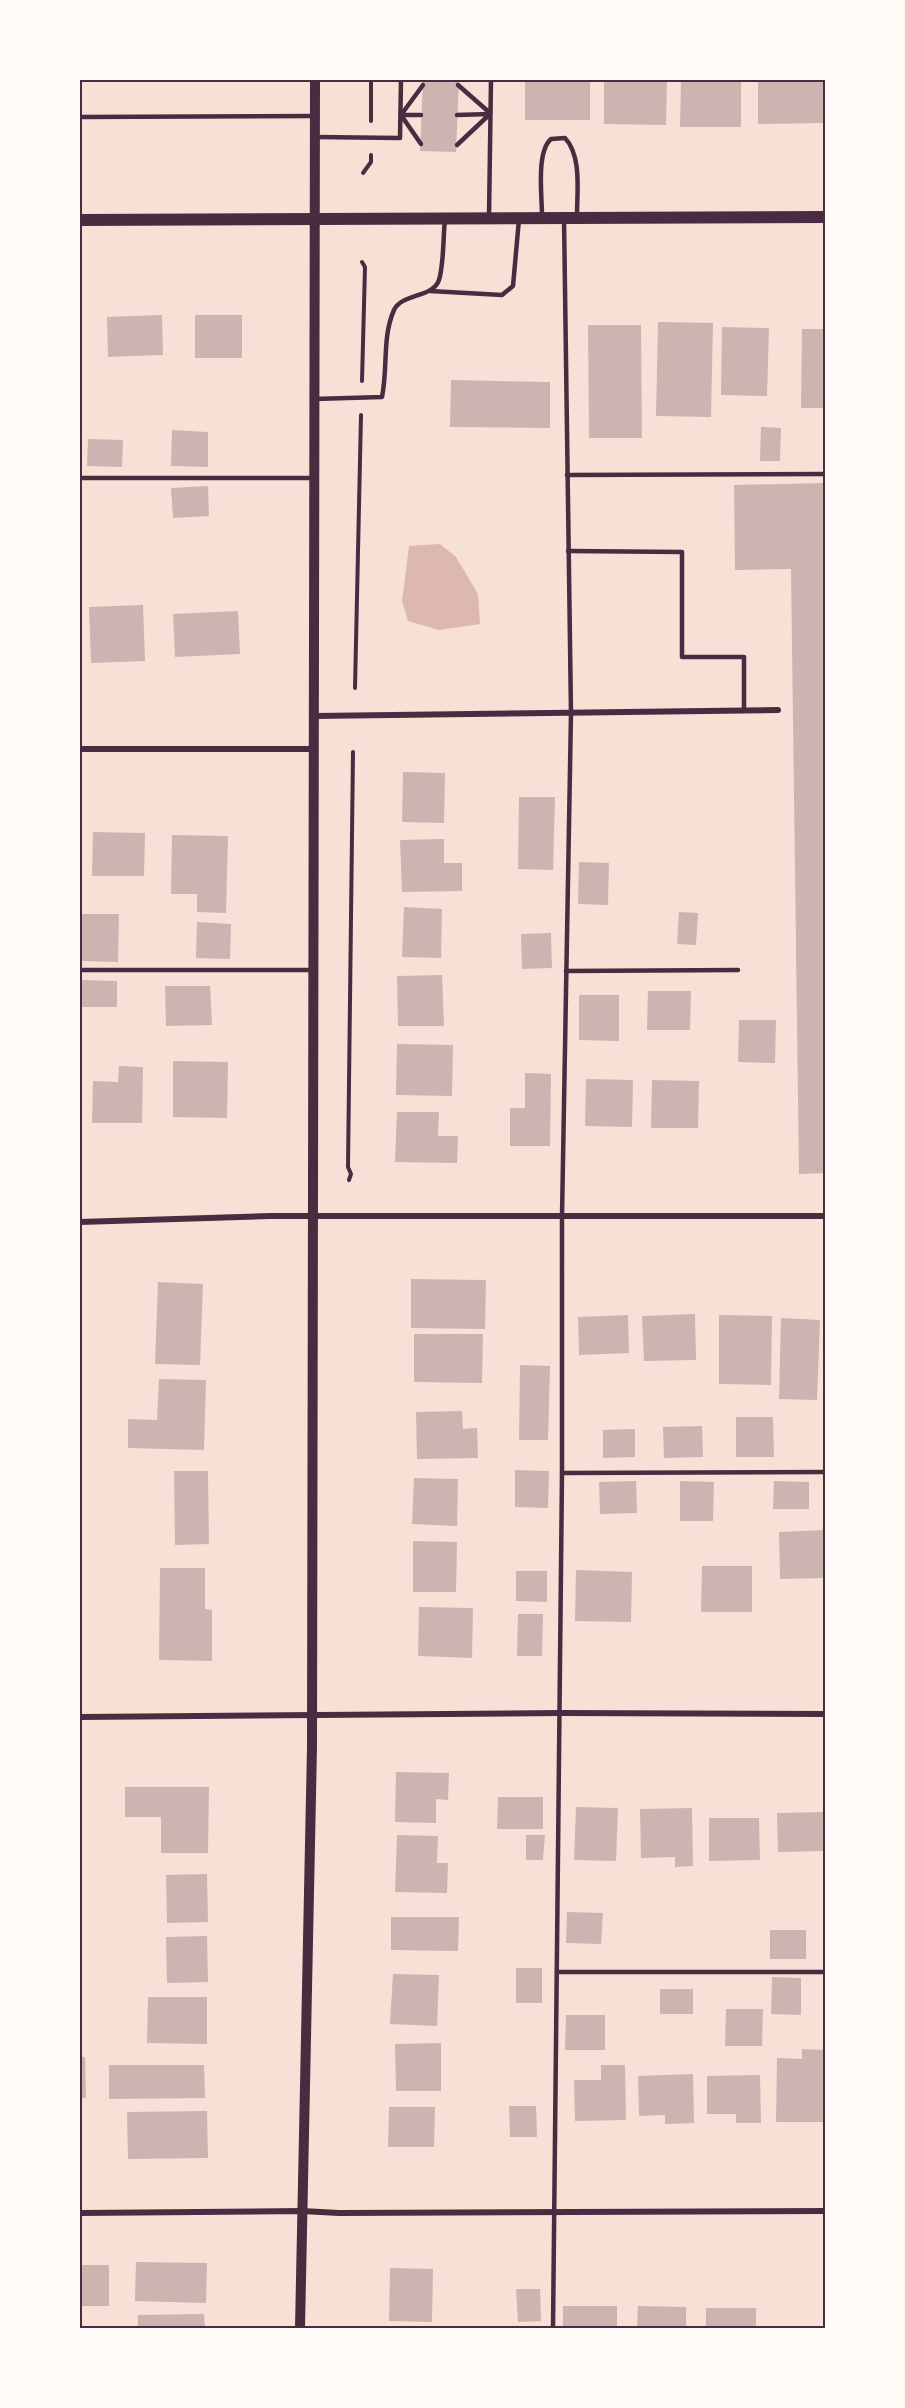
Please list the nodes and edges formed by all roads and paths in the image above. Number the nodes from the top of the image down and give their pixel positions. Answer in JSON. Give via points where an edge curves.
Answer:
{"nodes":[{"id":1,"x":315,"y":80,"type":"edge"},
{"id":2,"x":401,"y":80,"type":"edge"},
{"id":3,"x":491,"y":80,"type":"edge"},
{"id":4,"x":423,"y":85,"type":"dead end"},
{"id":5,"x":458,"y":85,"type":"dead end"},
{"id":6,"x":490,"y":114,"type":"junction"},
{"id":7,"x":401,"y":115,"type":"junction"},
{"id":8,"x":421,"y":115,"type":"dead end"},
{"id":9,"x":457,"y":115,"type":"dead end"},
{"id":10,"x":315,"y":116,"type":"junction"},
{"id":11,"x":80,"y":117,"type":"edge"},
{"id":12,"x":315,"y":137,"type":"junction"},
{"id":13,"x":421,"y":144,"type":"dead end"},
{"id":14,"x":457,"y":145,"type":"dead end"},
{"id":15,"x":825,"y":217,"type":"edge"},
{"id":16,"x":445,"y":218,"type":"junction"},
{"id":17,"x":489,"y":218,"type":"junction"},
{"id":18,"x":519,"y":218,"type":"junction"},
{"id":19,"x":542,"y":218,"type":"junction"},
{"id":20,"x":571,"y":218,"type":"junction"},
{"id":21,"x":314,"y":219,"type":"junction"},
{"id":22,"x":80,"y":220,"type":"edge"},
{"id":23,"x":362,"y":262,"type":"dead end"},
{"id":24,"x":430,"y":291,"type":"junction"},
{"id":25,"x":362,"y":398,"type":"junction"},
{"id":26,"x":314,"y":399,"type":"junction"},
{"id":27,"x":825,"y":474,"type":"edge"},
{"id":28,"x":567,"y":475,"type":"junction"},
{"id":29,"x":80,"y":478,"type":"edge"},
{"id":30,"x":314,"y":478,"type":"junction"},
{"id":31,"x":568,"y":551,"type":"junction"},
{"id":32,"x":355,"y":688,"type":"dead end"},
{"id":33,"x":744,"y":710,"type":"junction"},
{"id":34,"x":778,"y":710,"type":"dead end"},
{"id":35,"x":570,"y":713,"type":"junction"},
{"id":36,"x":314,"y":716,"type":"junction"},
{"id":37,"x":80,"y":749,"type":"edge"},
{"id":38,"x":314,"y":749,"type":"junction"},
{"id":39,"x":353,"y":752,"type":"dead end"},
{"id":40,"x":80,"y":970,"type":"edge"},
{"id":41,"x":313,"y":970,"type":"junction"},
{"id":42,"x":738,"y":970,"type":"dead end"},
{"id":43,"x":566,"y":971,"type":"junction"},
{"id":44,"x":348,"y":1180,"type":"dead end"},
{"id":45,"x":562,"y":1216,"type":"junction"},
{"id":46,"x":825,"y":1216,"type":"edge"},
{"id":47,"x":312,"y":1217,"type":"junction"},
{"id":48,"x":80,"y":1222,"type":"edge"},
{"id":49,"x":825,"y":1472,"type":"edge"},
{"id":50,"x":562,"y":1473,"type":"junction"},
{"id":51,"x":559,"y":1713,"type":"junction"},
{"id":52,"x":825,"y":1714,"type":"edge"},
{"id":53,"x":312,"y":1716,"type":"junction"},
{"id":54,"x":80,"y":1717,"type":"edge"},
{"id":55,"x":557,"y":1972,"type":"junction"},
{"id":56,"x":825,"y":1972,"type":"edge"},
{"id":57,"x":302,"y":2211,"type":"junction"},
{"id":58,"x":554,"y":2211,"type":"junction"},
{"id":59,"x":825,"y":2211,"type":"edge"},
{"id":60,"x":80,"y":2213,"type":"edge"},
{"id":61,"x":300,"y":2328,"type":"edge"},
{"id":62,"x":554,"y":2328,"type":"edge"}],
"edges":[{"from":1,"to":10,"type":"street"},
{"from":2,"to":7,"type":"lane"},
{"from":3,"to":6,"type":"lane"},
{"from":4,"to":7,"type":"lane"},
{"from":5,"to":6,"type":"lane"},
{"from":6,"to":9,"type":"lane"},
{"from":6,"to":14,"type":"lane"},
{"from":6,"to":17,"type":"lane"},
{"from":7,"to":8,"type":"lane"},
{"from":7,"to":12,"type":"lane","via":[[400,138]]},
{"from":7,"to":13,"type":"lane"},
{"from":10,"to":11,"type":"lane"},
{"from":10,"to":12,"type":"street"},
{"from":12,"to":21,"type":"street"},
{"from":15,"to":20,"type":"main road"},
{"from":16,"to":17,"type":"main road"},
{"from":16,"to":21,"type":"main road"},
{"from":16,"to":24,"type":"lane","via":[[439,281]]},
{"from":17,"to":18,"type":"main road"},
{"from":18,"to":19,"type":"main road"},
{"from":18,"to":24,"type":"lane","via":[[513,286],[502,295]]},
{"from":19,"to":20,"type":"main road"},
{"from":19,"to":20,"type":"lane","via":[[544,144],[565,138],[576,164]]},
{"from":20,"to":28,"type":"lane"},
{"from":21,"to":22,"type":"main road"},
{"from":21,"to":26,"type":"street"},
{"from":23,"to":25,"type":"path"},
{"from":24,"to":25,"type":"lane","via":[[416,294],[395,307],[386,334],[382,397]]},
{"from":25,"to":26,"type":"lane"},
{"from":25,"to":32,"type":"path"},
{"from":26,"to":30,"type":"street"},
{"from":27,"to":28,"type":"lane"},
{"from":28,"to":31,"type":"lane"},
{"from":29,"to":30,"type":"lane"},
{"from":30,"to":36,"type":"street"},
{"from":31,"to":33,"type":"lane","via":[[682,552],[682,657],[744,657]]},
{"from":31,"to":35,"type":"lane"},
{"from":33,"to":34,"type":"street"},
{"from":33,"to":35,"type":"street"},
{"from":35,"to":36,"type":"street"},
{"from":35,"to":43,"type":"lane"},
{"from":36,"to":38,"type":"street"},
{"from":37,"to":38,"type":"street"},
{"from":38,"to":41,"type":"street"},
{"from":39,"to":44,"type":"path"},
{"from":40,"to":41,"type":"lane"},
{"from":41,"to":47,"type":"street"},
{"from":42,"to":43,"type":"lane"},
{"from":43,"to":45,"type":"lane"},
{"from":45,"to":46,"type":"street"},
{"from":45,"to":47,"type":"street"},
{"from":45,"to":50,"type":"lane"},
{"from":47,"to":48,"type":"street"},
{"from":47,"to":53,"type":"street"},
{"from":49,"to":50,"type":"lane"},
{"from":50,"to":51,"type":"lane"},
{"from":51,"to":52,"type":"street"},
{"from":51,"to":53,"type":"street"},
{"from":51,"to":55,"type":"lane"},
{"from":53,"to":54,"type":"street"},
{"from":53,"to":57,"type":"street"},
{"from":55,"to":56,"type":"lane"},
{"from":55,"to":58,"type":"lane"},
{"from":57,"to":58,"type":"street"},
{"from":57,"to":60,"type":"street"},
{"from":57,"to":61,"type":"street"},
{"from":58,"to":59,"type":"street"},
{"from":58,"to":62,"type":"lane"}]}
